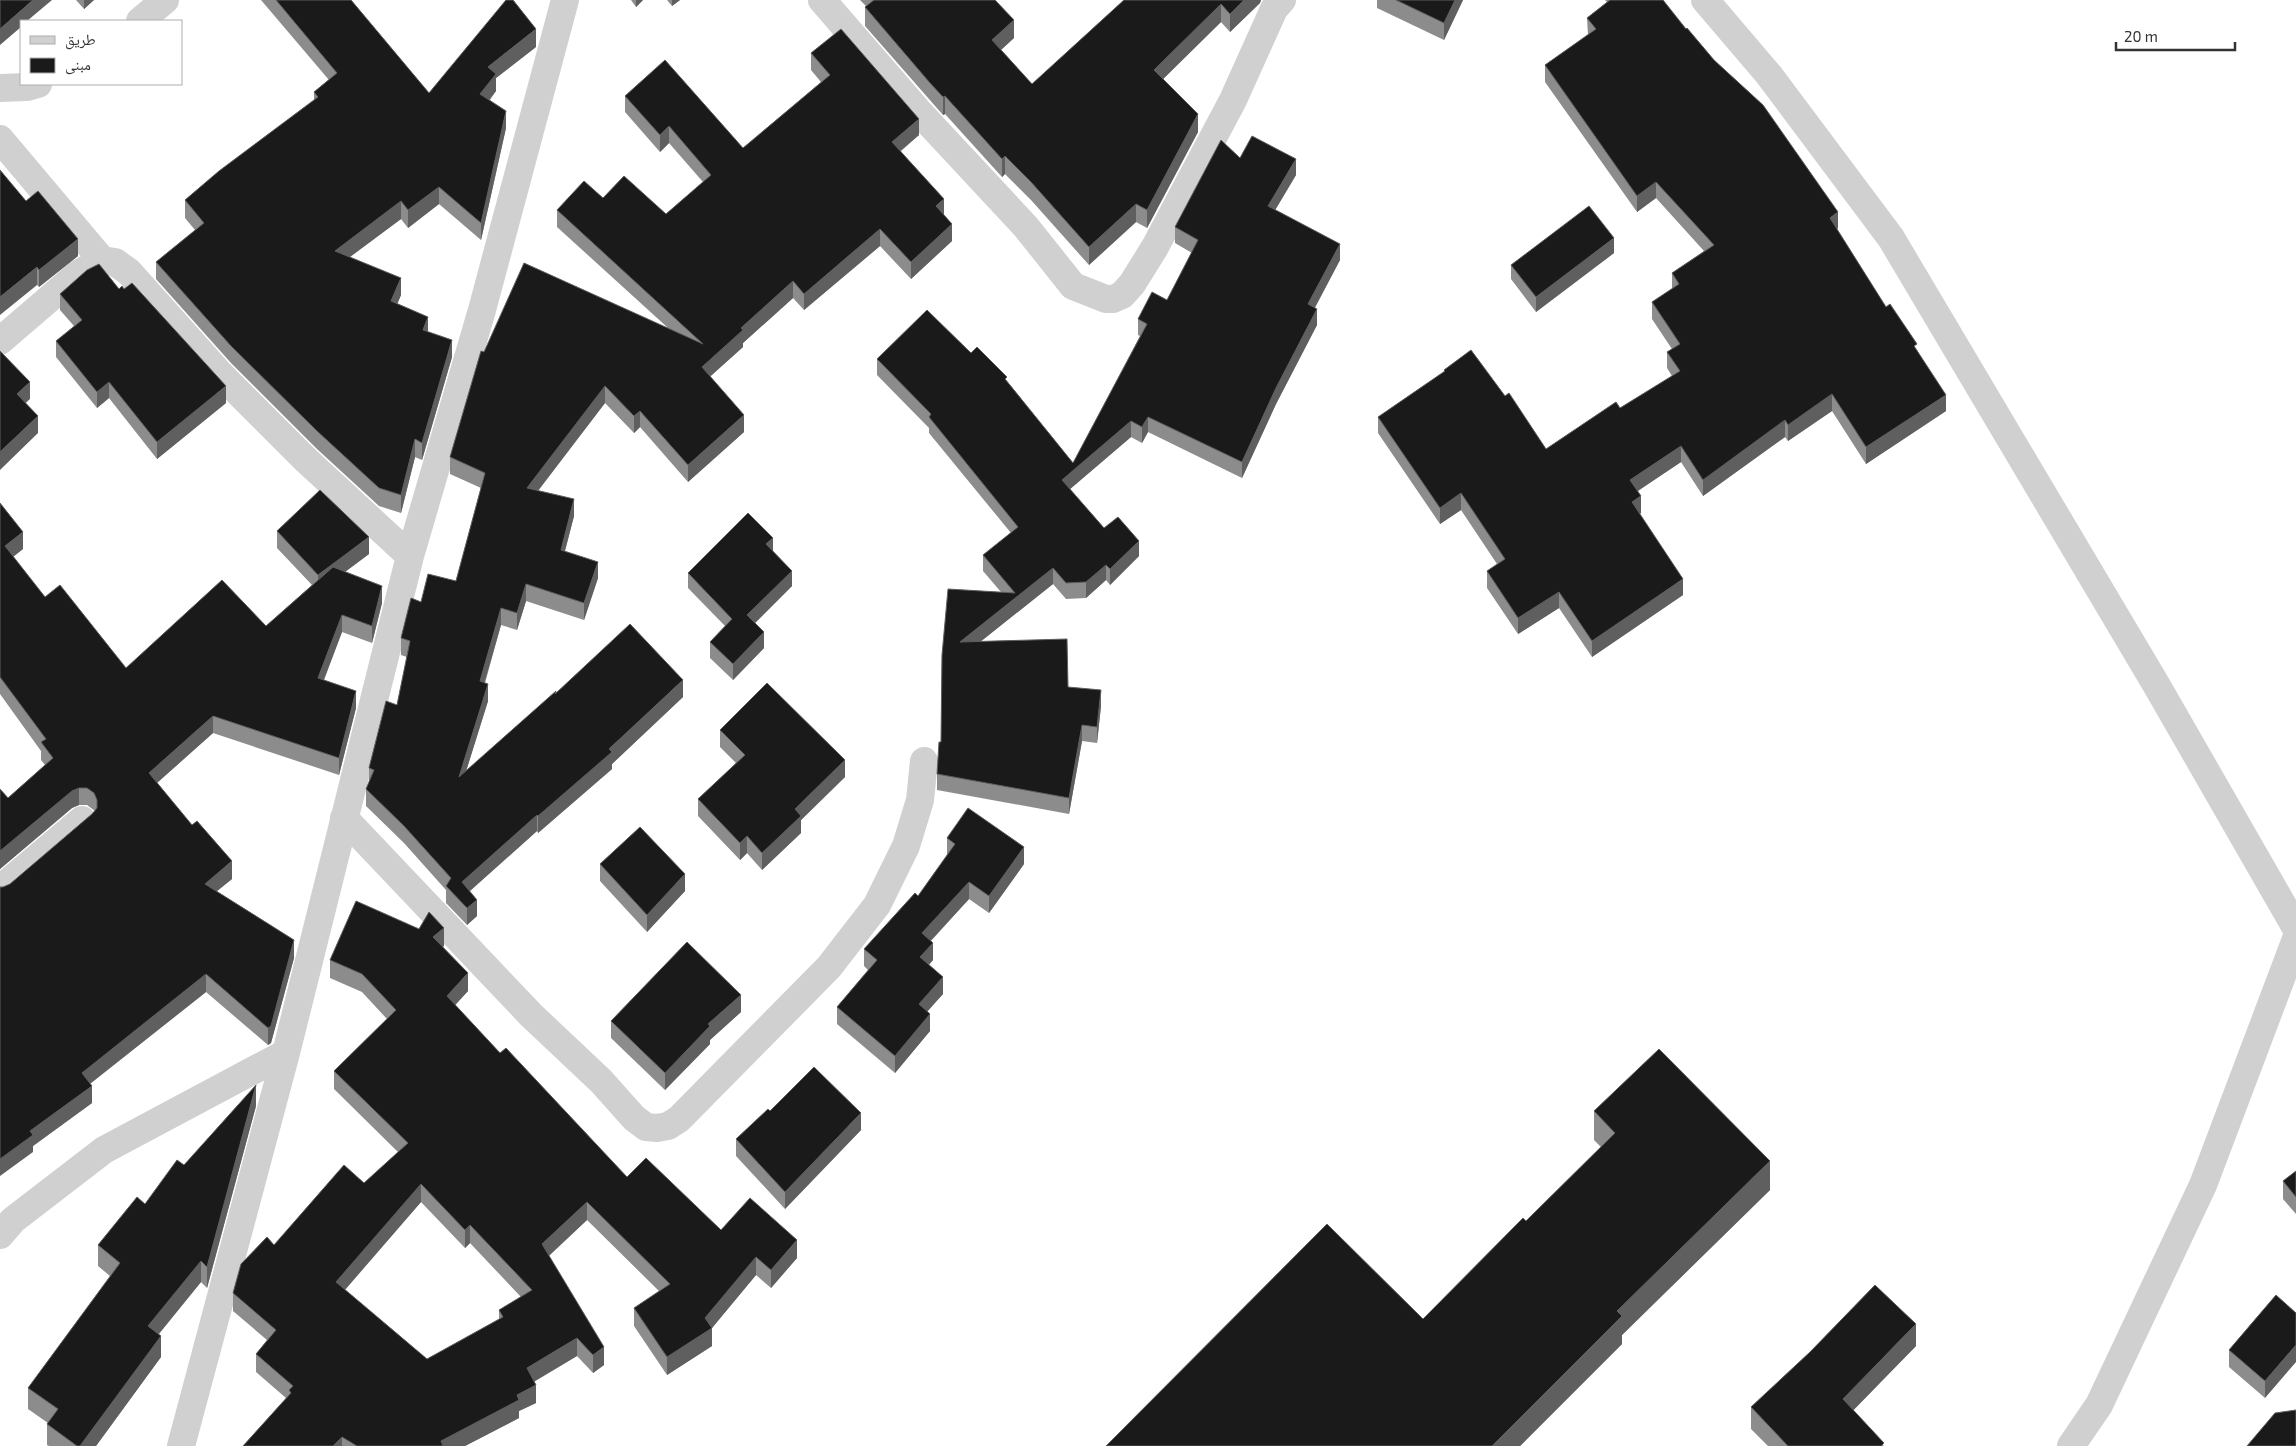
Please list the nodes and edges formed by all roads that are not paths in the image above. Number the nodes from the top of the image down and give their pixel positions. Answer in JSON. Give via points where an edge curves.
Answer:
{"nodes":[{"id":1,"x":165,"y":0,"type":"edge"},
{"id":2,"x":565,"y":0,"type":"edge"},
{"id":3,"x":822,"y":0,"type":"edge"},
{"id":4,"x":1282,"y":0,"type":"edge"},
{"id":5,"x":1705,"y":0,"type":"edge"},
{"id":6,"x":141,"y":20,"type":"edge"},
{"id":7,"x":34,"y":85,"type":"edge"},
{"id":8,"x":0,"y":88,"type":"edge"},
{"id":9,"x":0,"y":138,"type":"edge"},
{"id":10,"x":102,"y":260,"type":"junction"},
{"id":11,"x":0,"y":341,"type":"edge"},
{"id":12,"x":410,"y":556,"type":"junction"},
{"id":13,"x":924,"y":761,"type":"dead end"},
{"id":14,"x":344,"y":818,"type":"junction"},
{"id":15,"x":82,"y":820,"type":"edge"},
{"id":16,"x":0,"y":889,"type":"edge"},
{"id":17,"x":2296,"y":928,"type":"edge"},
{"id":18,"x":2296,"y":939,"type":"edge"},
{"id":19,"x":286,"y":1053,"type":"junction"},
{"id":20,"x":0,"y":1236,"type":"edge"},
{"id":21,"x":181,"y":1446,"type":"edge"},
{"id":22,"x":2071,"y":1446,"type":"edge"}],
"edges":[{"from":1,"to":6,"type":"street"},
{"from":2,"to":12,"type":"street","via":[[482,310]]},
{"from":3,"to":4,"type":"street","via":[[918,111],[1026,227],[1074,286],[1114,299],[1132,284],[1155,247],[1233,100],[1274,9]]},
{"from":5,"to":17,"type":"street","via":[[1770,75],[1891,238],[2157,686]]},
{"from":7,"to":8,"type":"street"},
{"from":9,"to":10,"type":"street"},
{"from":10,"to":11,"type":"street","via":[[78,274]]},
{"from":10,"to":12,"type":"street","via":[[115,262],[129,272],[220,374],[306,460]]},
{"from":12,"to":14,"type":"street"},
{"from":13,"to":14,"type":"street","via":[[920,800],[906,846],[877,905],[829,967],[679,1119],[657,1128],[646,1127],[634,1118]]},
{"from":14,"to":19,"type":"street"},
{"from":15,"to":16,"type":"street"},
{"from":18,"to":22,"type":"street","via":[[2203,1185],[2099,1405]]},
{"from":19,"to":20,"type":"street","via":[[104,1150],[13,1220]]},
{"from":19,"to":21,"type":"street"}]}
